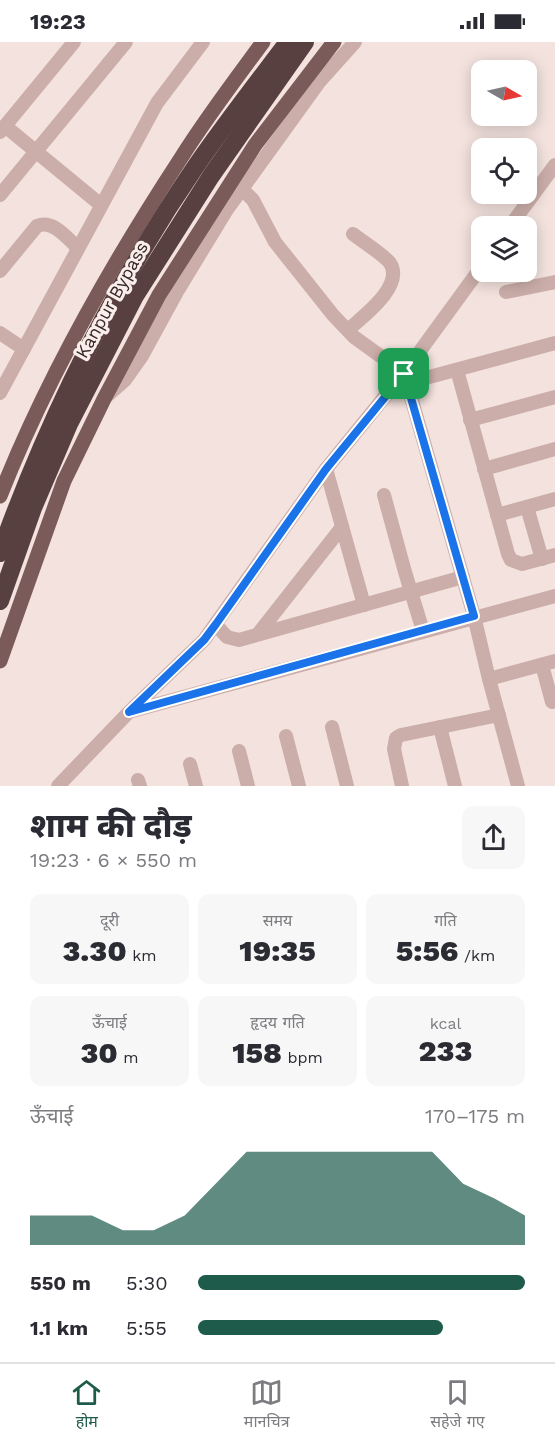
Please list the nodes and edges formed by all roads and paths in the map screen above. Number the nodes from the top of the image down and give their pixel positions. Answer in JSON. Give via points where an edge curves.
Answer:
{"nodes":[{"id":1,"x":74,"y":42,"type":"edge"},
{"id":2,"x":126,"y":42,"type":"edge"},
{"id":3,"x":203,"y":42,"type":"edge"},
{"id":4,"x":262,"y":42,"type":"edge"},
{"id":5,"x":288,"y":42,"type":"edge"},
{"id":6,"x":305,"y":42,"type":"edge"},
{"id":7,"x":334,"y":42,"type":"edge"},
{"id":8,"x":355,"y":42,"type":"edge"},
{"id":9,"x":3,"y":129,"type":"edge"},
{"id":10,"x":36,"y":151,"type":"junction"},
{"id":11,"x":555,"y":165,"type":"edge"},
{"id":12,"x":242,"y":189,"type":"junction"},
{"id":13,"x":0,"y":195,"type":"edge"},
{"id":14,"x":101,"y":206,"type":"junction"},
{"id":15,"x":517,"y":216,"type":"edge"},
{"id":16,"x":353,"y":234,"type":"dead end"},
{"id":17,"x":78,"y":248,"type":"junction"},
{"id":18,"x":0,"y":271,"type":"edge"},
{"id":19,"x":471,"y":282,"type":"edge"},
{"id":20,"x":555,"y":282,"type":"edge"},
{"id":21,"x":506,"y":292,"type":"dead end"},
{"id":22,"x":348,"y":330,"type":"junction"},
{"id":23,"x":0,"y":333,"type":"edge"},
{"id":24,"x":555,"y":343,"type":"edge"},
{"id":25,"x":24,"y":349,"type":"junction"},
{"id":26,"x":457,"y":370,"type":"junction"},
{"id":27,"x":405,"y":378,"type":"junction"},
{"id":28,"x":0,"y":393,"type":"edge"},
{"id":29,"x":555,"y":398,"type":"edge"},
{"id":30,"x":104,"y":399,"type":"junction"},
{"id":31,"x":470,"y":420,"type":"junction"},
{"id":32,"x":555,"y":449,"type":"edge"},
{"id":33,"x":326,"y":469,"type":"junction"},
{"id":34,"x":484,"y":469,"type":"junction"},
{"id":35,"x":384,"y":495,"type":"dead end"},
{"id":36,"x":0,"y":496,"type":"edge"},
{"id":37,"x":555,"y":499,"type":"edge"},
{"id":38,"x":527,"y":507,"type":"junction"},
{"id":39,"x":497,"y":515,"type":"junction"},
{"id":40,"x":342,"y":527,"type":"junction"},
{"id":41,"x":0,"y":553,"type":"edge"},
{"id":42,"x":548,"y":557,"type":"edge"},
{"id":43,"x":463,"y":577,"type":"junction"},
{"id":44,"x":412,"y":592,"type":"junction"},
{"id":45,"x":555,"y":596,"type":"edge"},
{"id":46,"x":0,"y":601,"type":"edge"},
{"id":47,"x":364,"y":605,"type":"junction"},
{"id":48,"x":474,"y":616,"type":"junction"},
{"id":49,"x":216,"y":624,"type":"junction"},
{"id":50,"x":423,"y":631,"type":"junction"},
{"id":51,"x":258,"y":634,"type":"junction"},
{"id":52,"x":0,"y":661,"type":"edge"},
{"id":53,"x":549,"y":663,"type":"edge"},
{"id":54,"x":489,"y":679,"type":"junction"},
{"id":55,"x":554,"y":705,"type":"edge"},
{"id":56,"x":129,"y":712,"type":"junction"},
{"id":57,"x":499,"y":715,"type":"junction"},
{"id":58,"x":332,"y":727,"type":"dead end"},
{"id":59,"x":440,"y":727,"type":"junction"},
{"id":60,"x":286,"y":736,"type":"dead end"},
{"id":61,"x":239,"y":751,"type":"dead end"},
{"id":62,"x":190,"y":764,"type":"dead end"},
{"id":63,"x":452,"y":785,"type":"edge"},
{"id":64,"x":58,"y":786,"type":"edge"},
{"id":65,"x":196,"y":786,"type":"edge"},
{"id":66,"x":248,"y":786,"type":"edge"},
{"id":67,"x":299,"y":786,"type":"edge"},
{"id":68,"x":347,"y":786,"type":"edge"},
{"id":69,"x":402,"y":786,"type":"edge"},
{"id":70,"x":518,"y":786,"type":"edge"}],
"edges":[{"from":1,"to":9,"type":"street"},
{"from":2,"to":10,"type":"street"},
{"from":3,"to":14,"type":"street","via":[[157,103]]},
{"from":4,"to":36,"type":"main road","via":[[182,156],[116,260],[36,411]]},
{"from":5,"to":41,"type":"highway","name":"Kanpur Bypass","via":[[196,166],[123,282],[56,412]]},
{"from":6,"to":46,"type":"highway","name":"Kanpur Bypass","via":[[211,176],[135,296],[69,424],[33,508]]},
{"from":7,"to":30,"type":"main road","via":[[255,145],[159,295]]},
{"from":8,"to":12,"type":"street","via":[[320,81]]},
{"from":9,"to":10,"type":"street"},
{"from":10,"to":13,"type":"street"},
{"from":10,"to":14,"type":"street"},
{"from":11,"to":15,"type":"street"},
{"from":12,"to":22,"type":"street","via":[[253,200],[275,242]]},
{"from":12,"to":30,"type":"street","via":[[142,356],[125,380]]},
{"from":14,"to":17,"type":"street"},
{"from":16,"to":22,"type":"street","via":[[389,263],[392,276],[384,297]]},
{"from":17,"to":18,"type":"street","via":[[52,226],[42,224]]},
{"from":17,"to":25,"type":"street"},
{"from":19,"to":27,"type":"street"},
{"from":20,"to":21,"type":"street"},
{"from":22,"to":27,"type":"street"},
{"from":23,"to":25,"type":"street"},
{"from":24,"to":26,"type":"street"},
{"from":25,"to":28,"type":"street"},
{"from":26,"to":27,"type":"street"},
{"from":26,"to":31,"type":"street"},
{"from":27,"to":33,"type":"street"},
{"from":27,"to":43,"type":"street"},
{"from":29,"to":31,"type":"street"},
{"from":30,"to":52,"type":"main road","via":[[64,481]]},
{"from":31,"to":34,"type":"street"},
{"from":32,"to":34,"type":"street"},
{"from":33,"to":40,"type":"street"},
{"from":33,"to":49,"type":"street"},
{"from":34,"to":39,"type":"street"},
{"from":35,"to":44,"type":"street"},
{"from":37,"to":38,"type":"street"},
{"from":38,"to":39,"type":"street"},
{"from":38,"to":42,"type":"street"},
{"from":39,"to":42,"type":"street","via":[[511,560],[522,564]]},
{"from":40,"to":47,"type":"street"},
{"from":40,"to":51,"type":"street"},
{"from":43,"to":44,"type":"street"},
{"from":43,"to":48,"type":"street"},
{"from":44,"to":47,"type":"street"},
{"from":44,"to":50,"type":"street"},
{"from":45,"to":48,"type":"street"},
{"from":47,"to":51,"type":"street"},
{"from":48,"to":50,"type":"street"},
{"from":48,"to":54,"type":"street"},
{"from":49,"to":51,"type":"street","via":[[232,639]]},
{"from":49,"to":56,"type":"street"},
{"from":50,"to":56,"type":"street"},
{"from":53,"to":54,"type":"street"},
{"from":53,"to":55,"type":"street"},
{"from":54,"to":57,"type":"street"},
{"from":56,"to":64,"type":"street"},
{"from":57,"to":59,"type":"street"},
{"from":57,"to":70,"type":"street"},
{"from":58,"to":68,"type":"street"},
{"from":59,"to":63,"type":"street"},
{"from":59,"to":69,"type":"street","via":[[396,738],[394,749]]},
{"from":60,"to":67,"type":"street"},
{"from":61,"to":66,"type":"street"},
{"from":62,"to":65,"type":"street"}]}
